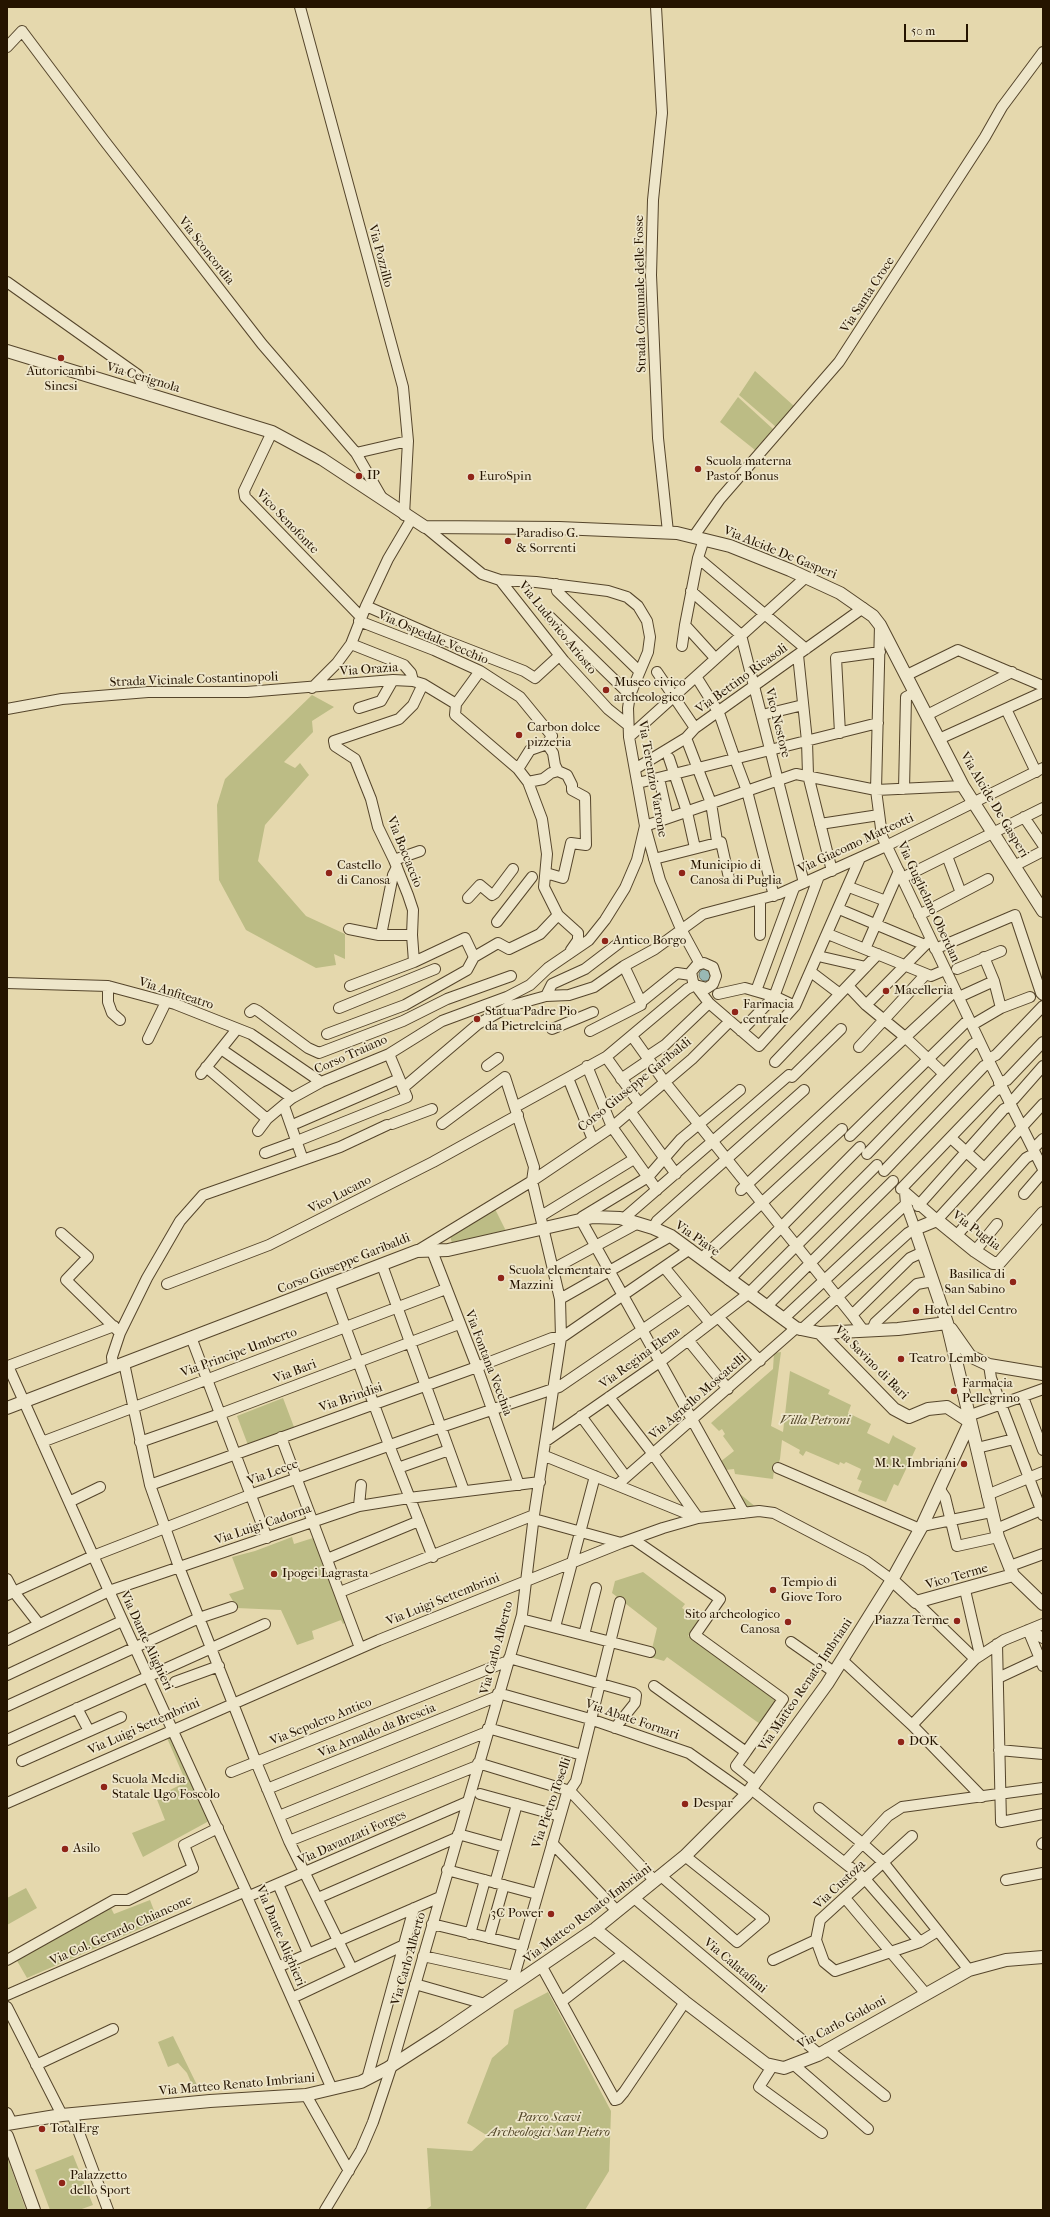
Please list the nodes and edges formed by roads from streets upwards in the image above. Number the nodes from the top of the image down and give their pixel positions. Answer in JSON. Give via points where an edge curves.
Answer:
{"nodes":[{"id":1,"x":300,"y":7,"type":"edge"},
{"id":2,"x":656,"y":7,"type":"edge"},
{"id":3,"x":7,"y":47,"type":"edge"},
{"id":4,"x":1043,"y":52,"type":"edge"},
{"id":5,"x":7,"y":282,"type":"edge"},
{"id":6,"x":7,"y":351,"type":"edge"},
{"id":7,"x":145,"y":393,"type":"junction"},
{"id":8,"x":272,"y":432,"type":"junction"},
{"id":9,"x":408,"y":441,"type":"junction"},
{"id":10,"x":356,"y":453,"type":"junction"},
{"id":11,"x":384,"y":502,"type":"junction"},
{"id":12,"x":408,"y":518,"type":"junction"},
{"id":13,"x":425,"y":527,"type":"junction"},
{"id":14,"x":668,"y":532,"type":"junction"},
{"id":15,"x":699,"y":537,"type":"junction"},
{"id":16,"x":698,"y":558,"type":"junction"},
{"id":17,"x":806,"y":577,"type":"junction"},
{"id":18,"x":500,"y":580,"type":"junction"},
{"id":19,"x":556,"y":584,"type":"junction"},
{"id":20,"x":691,"y":591,"type":"junction"},
{"id":21,"x":366,"y":606,"type":"junction"},
{"id":22,"x":862,"y":608,"type":"junction"},
{"id":23,"x":764,"y":615,"type":"junction"},
{"id":24,"x":549,"y":616,"type":"dead end"},
{"id":25,"x":360,"y":619,"type":"junction"},
{"id":26,"x":685,"y":625,"type":"junction"},
{"id":27,"x":880,"y":625,"type":"junction"},
{"id":28,"x":741,"y":635,"type":"junction"},
{"id":29,"x":350,"y":644,"type":"junction"},
{"id":30,"x":682,"y":646,"type":"dead end"},
{"id":31,"x":802,"y":652,"type":"junction"},
{"id":32,"x":880,"y":652,"type":"junction"},
{"id":33,"x":560,"y":656,"type":"junction"},
{"id":34,"x":715,"y":658,"type":"junction"},
{"id":35,"x":480,"y":671,"type":"junction"},
{"id":36,"x":639,"y":672,"type":"junction"},
{"id":37,"x":657,"y":672,"type":"dead end"},
{"id":38,"x":1012,"y":672,"type":"junction"},
{"id":39,"x":906,"y":675,"type":"junction"},
{"id":40,"x":697,"y":678,"type":"junction"},
{"id":41,"x":393,"y":680,"type":"junction"},
{"id":42,"x":418,"y":682,"type":"junction"},
{"id":43,"x":1043,"y":686,"type":"edge"},
{"id":44,"x":754,"y":687,"type":"junction"},
{"id":45,"x":312,"y":688,"type":"junction"},
{"id":46,"x":1043,"y":692,"type":"edge"},
{"id":47,"x":914,"y":693,"type":"junction"},
{"id":48,"x":630,"y":695,"type":"junction"},
{"id":49,"x":675,"y":697,"type":"junction"},
{"id":50,"x":456,"y":704,"type":"junction"},
{"id":51,"x":803,"y":705,"type":"junction"},
{"id":52,"x":359,"y":708,"type":"dead end"},
{"id":53,"x":7,"y":709,"type":"edge"},
{"id":54,"x":1006,"y":709,"type":"junction"},
{"id":55,"x":719,"y":713,"type":"junction"},
{"id":56,"x":762,"y":715,"type":"junction"},
{"id":57,"x":926,"y":716,"type":"junction"},
{"id":58,"x":878,"y":724,"type":"junction"},
{"id":59,"x":628,"y":725,"type":"junction"},
{"id":60,"x":695,"y":728,"type":"junction"},
{"id":61,"x":840,"y":733,"type":"junction"},
{"id":62,"x":629,"y":737,"type":"junction"},
{"id":63,"x":686,"y":738,"type":"junction"},
{"id":64,"x":939,"y":739,"type":"junction"},
{"id":65,"x":807,"y":741,"type":"junction"},
{"id":66,"x":547,"y":744,"type":"junction"},
{"id":67,"x":771,"y":750,"type":"junction"},
{"id":68,"x":669,"y":758,"type":"dead end"},
{"id":69,"x":735,"y":759,"type":"junction"},
{"id":70,"x":699,"y":768,"type":"junction"},
{"id":71,"x":518,"y":769,"type":"junction"},
{"id":72,"x":635,"y":769,"type":"junction"},
{"id":73,"x":1040,"y":770,"type":"edge"},
{"id":74,"x":558,"y":771,"type":"junction"},
{"id":75,"x":675,"y":774,"type":"junction"},
{"id":76,"x":808,"y":775,"type":"junction"},
{"id":77,"x":660,"y":778,"type":"junction"},
{"id":78,"x":778,"y":780,"type":"junction"},
{"id":79,"x":528,"y":782,"type":"junction"},
{"id":80,"x":638,"y":783,"type":"junction"},
{"id":81,"x":963,"y":786,"type":"junction"},
{"id":82,"x":904,"y":789,"type":"junction"},
{"id":83,"x":876,"y":790,"type":"junction"},
{"id":84,"x":747,"y":791,"type":"junction"},
{"id":85,"x":711,"y":803,"type":"junction"},
{"id":86,"x":974,"y":803,"type":"junction"},
{"id":87,"x":1043,"y":808,"type":"edge"},
{"id":88,"x":687,"y":812,"type":"junction"},
{"id":89,"x":879,"y":815,"type":"junction"},
{"id":90,"x":1024,"y":817,"type":"junction"},
{"id":91,"x":668,"y":818,"type":"junction"},
{"id":92,"x":820,"y":824,"type":"junction"},
{"id":93,"x":645,"y":826,"type":"junction"},
{"id":94,"x":993,"y":833,"type":"junction"},
{"id":95,"x":717,"y":841,"type":"junction"},
{"id":96,"x":1043,"y":845,"type":"edge"},
{"id":97,"x":886,"y":846,"type":"junction"},
{"id":98,"x":695,"y":848,"type":"junction"},
{"id":99,"x":420,"y":851,"type":"dead end"},
{"id":100,"x":1043,"y":851,"type":"edge"},
{"id":101,"x":947,"y":856,"type":"junction"},
{"id":102,"x":860,"y":858,"type":"junction"},
{"id":103,"x":654,"y":859,"type":"junction"},
{"id":104,"x":396,"y":863,"type":"junction"},
{"id":105,"x":1014,"y":866,"type":"junction"},
{"id":106,"x":513,"y":868,"type":"dead end"},
{"id":107,"x":832,"y":871,"type":"junction"},
{"id":108,"x":546,"y":873,"type":"junction"},
{"id":109,"x":900,"y":875,"type":"junction"},
{"id":110,"x":819,"y":876,"type":"junction"},
{"id":111,"x":532,"y":877,"type":"dead end"},
{"id":112,"x":729,"y":878,"type":"dead end"},
{"id":113,"x":988,"y":879,"type":"dead end"},
{"id":114,"x":804,"y":883,"type":"junction"},
{"id":115,"x":849,"y":886,"type":"junction"},
{"id":116,"x":794,"y":888,"type":"junction"},
{"id":117,"x":961,"y":893,"type":"junction"},
{"id":118,"x":774,"y":896,"type":"junction"},
{"id":119,"x":468,"y":898,"type":"dead end"},
{"id":120,"x":760,"y":899,"type":"junction"},
{"id":121,"x":886,"y":901,"type":"junction"},
{"id":122,"x":839,"y":909,"type":"junction"},
{"id":123,"x":1043,"y":911,"type":"edge"},
{"id":124,"x":558,"y":915,"type":"junction"},
{"id":125,"x":919,"y":915,"type":"junction"},
{"id":126,"x":497,"y":922,"type":"dead end"},
{"id":127,"x":876,"y":925,"type":"junction"},
{"id":128,"x":349,"y":929,"type":"dead end"},
{"id":129,"x":681,"y":929,"type":"junction"},
{"id":130,"x":828,"y":934,"type":"junction"},
{"id":131,"x":381,"y":935,"type":"junction"},
{"id":132,"x":412,"y":935,"type":"junction"},
{"id":133,"x":760,"y":935,"type":"dead end"},
{"id":134,"x":928,"y":942,"type":"junction"},
{"id":135,"x":619,"y":943,"type":"dead end"},
{"id":136,"x":935,"y":948,"type":"junction"},
{"id":137,"x":865,"y":949,"type":"junction"},
{"id":138,"x":1001,"y":951,"type":"dead end"},
{"id":139,"x":570,"y":952,"type":"junction"},
{"id":140,"x":878,"y":954,"type":"junction"},
{"id":141,"x":818,"y":956,"type":"junction"},
{"id":142,"x":474,"y":957,"type":"junction"},
{"id":143,"x":984,"y":958,"type":"junction"},
{"id":144,"x":414,"y":962,"type":"junction"},
{"id":145,"x":700,"y":964,"type":"junction"},
{"id":146,"x":904,"y":965,"type":"junction"},
{"id":147,"x":624,"y":966,"type":"junction"},
{"id":148,"x":866,"y":967,"type":"junction"},
{"id":149,"x":435,"y":969,"type":"dead end"},
{"id":150,"x":957,"y":969,"type":"dead end"},
{"id":151,"x":945,"y":970,"type":"junction"},
{"id":152,"x":810,"y":972,"type":"junction"},
{"id":153,"x":926,"y":974,"type":"junction"},
{"id":154,"x":691,"y":975,"type":"junction"},
{"id":155,"x":511,"y":976,"type":"dead end"},
{"id":156,"x":716,"y":981,"type":"junction"},
{"id":157,"x":994,"y":981,"type":"junction"},
{"id":158,"x":7,"y":983,"type":"edge"},
{"id":159,"x":530,"y":985,"type":"junction"},
{"id":160,"x":695,"y":985,"type":"junction"},
{"id":161,"x":108,"y":986,"type":"junction"},
{"id":162,"x":350,"y":986,"type":"dead end"},
{"id":163,"x":848,"y":986,"type":"junction"},
{"id":164,"x":756,"y":991,"type":"junction"},
{"id":165,"x":718,"y":994,"type":"junction"},
{"id":166,"x":840,"y":994,"type":"junction"},
{"id":167,"x":957,"y":994,"type":"junction"},
{"id":168,"x":1042,"y":994,"type":"edge"},
{"id":169,"x":541,"y":997,"type":"junction"},
{"id":170,"x":774,"y":997,"type":"junction"},
{"id":171,"x":1030,"y":997,"type":"dead end"},
{"id":172,"x":166,"y":1002,"type":"junction"},
{"id":173,"x":508,"y":1002,"type":"junction"},
{"id":174,"x":641,"y":1002,"type":"junction"},
{"id":175,"x":709,"y":1003,"type":"junction"},
{"id":176,"x":866,"y":1005,"type":"junction"},
{"id":177,"x":485,"y":1006,"type":"junction"},
{"id":178,"x":795,"y":1006,"type":"junction"},
{"id":179,"x":1043,"y":1006,"type":"edge"},
{"id":180,"x":339,"y":1008,"type":"dead end"},
{"id":181,"x":1001,"y":1008,"type":"junction"},
{"id":182,"x":250,"y":1012,"type":"dead end"},
{"id":183,"x":592,"y":1012,"type":"dead end"},
{"id":184,"x":721,"y":1013,"type":"junction"},
{"id":185,"x":492,"y":1017,"type":"junction"},
{"id":186,"x":120,"y":1020,"type":"dead end"},
{"id":187,"x":730,"y":1021,"type":"junction"},
{"id":188,"x":884,"y":1021,"type":"junction"},
{"id":189,"x":970,"y":1022,"type":"junction"},
{"id":190,"x":841,"y":1028,"type":"dead end"},
{"id":191,"x":237,"y":1029,"type":"junction"},
{"id":192,"x":552,"y":1029,"type":"dead end"},
{"id":193,"x":590,"y":1031,"type":"dead end"},
{"id":194,"x":741,"y":1031,"type":"junction"},
{"id":195,"x":327,"y":1034,"type":"dead end"},
{"id":196,"x":632,"y":1036,"type":"junction"},
{"id":197,"x":905,"y":1037,"type":"junction"},
{"id":198,"x":148,"y":1039,"type":"dead end"},
{"id":199,"x":979,"y":1041,"type":"junction"},
{"id":200,"x":1043,"y":1042,"type":"edge"},
{"id":201,"x":859,"y":1047,"type":"dead end"},
{"id":202,"x":221,"y":1049,"type":"junction"},
{"id":203,"x":389,"y":1054,"type":"junction"},
{"id":204,"x":606,"y":1057,"type":"junction"},
{"id":205,"x":498,"y":1058,"type":"dead end"},
{"id":206,"x":648,"y":1059,"type":"junction"},
{"id":207,"x":928,"y":1059,"type":"junction"},
{"id":208,"x":775,"y":1062,"type":"dead end"},
{"id":209,"x":989,"y":1062,"type":"junction"},
{"id":210,"x":486,"y":1066,"type":"dead end"},
{"id":211,"x":587,"y":1066,"type":"junction"},
{"id":212,"x":1043,"y":1066,"type":"edge"},
{"id":213,"x":944,"y":1074,"type":"junction"},
{"id":214,"x":568,"y":1078,"type":"junction"},
{"id":215,"x":621,"y":1079,"type":"junction"},
{"id":216,"x":664,"y":1081,"type":"junction"},
{"id":217,"x":321,"y":1082,"type":"junction"},
{"id":218,"x":1001,"y":1085,"type":"junction"},
{"id":219,"x":403,"y":1088,"type":"junction"},
{"id":220,"x":740,"y":1090,"type":"dead end"},
{"id":221,"x":804,"y":1090,"type":"dead end"},
{"id":222,"x":292,"y":1098,"type":"junction"},
{"id":223,"x":639,"y":1103,"type":"junction"},
{"id":224,"x":1010,"y":1104,"type":"junction"},
{"id":225,"x":1043,"y":1104,"type":"edge"},
{"id":226,"x":284,"y":1106,"type":"junction"},
{"id":227,"x":432,"y":1109,"type":"dead end"},
{"id":228,"x":517,"y":1111,"type":"junction"},
{"id":229,"x":630,"y":1111,"type":"junction"},
{"id":230,"x":267,"y":1119,"type":"junction"},
{"id":231,"x":297,"y":1123,"type":"dead end"},
{"id":232,"x":442,"y":1124,"type":"dead end"},
{"id":233,"x":699,"y":1124,"type":"junction"},
{"id":234,"x":612,"y":1127,"type":"junction"},
{"id":235,"x":1022,"y":1127,"type":"junction"},
{"id":236,"x":258,"y":1130,"type":"dead end"},
{"id":237,"x":950,"y":1138,"type":"junction"},
{"id":238,"x":1043,"y":1139,"type":"edge"},
{"id":239,"x":593,"y":1140,"type":"junction"},
{"id":240,"x":713,"y":1141,"type":"junction"},
{"id":241,"x":1034,"y":1151,"type":"junction"},
{"id":242,"x":967,"y":1152,"type":"junction"},
{"id":243,"x":265,"y":1153,"type":"dead end"},
{"id":244,"x":665,"y":1158,"type":"junction"},
{"id":245,"x":634,"y":1159,"type":"junction"},
{"id":246,"x":728,"y":1159,"type":"junction"},
{"id":247,"x":304,"y":1160,"type":"junction"},
{"id":248,"x":984,"y":1168,"type":"junction"},
{"id":249,"x":1043,"y":1169,"type":"edge"},
{"id":250,"x":676,"y":1174,"type":"junction"},
{"id":251,"x":648,"y":1177,"type":"junction"},
{"id":252,"x":532,"y":1181,"type":"junction"},
{"id":253,"x":893,"y":1181,"type":"dead end"},
{"id":254,"x":744,"y":1186,"type":"junction"},
{"id":255,"x":657,"y":1190,"type":"junction"},
{"id":256,"x":903,"y":1191,"type":"junction"},
{"id":257,"x":1024,"y":1194,"type":"dead end"},
{"id":258,"x":762,"y":1203,"type":"junction"},
{"id":259,"x":906,"y":1204,"type":"junction"},
{"id":260,"x":918,"y":1206,"type":"junction"},
{"id":261,"x":1043,"y":1213,"type":"edge"},
{"id":262,"x":541,"y":1216,"type":"junction"},
{"id":263,"x":581,"y":1220,"type":"junction"},
{"id":264,"x":623,"y":1220,"type":"junction"},
{"id":265,"x":937,"y":1220,"type":"junction"},
{"id":266,"x":638,"y":1223,"type":"junction"},
{"id":267,"x":997,"y":1224,"type":"dead end"},
{"id":268,"x":782,"y":1226,"type":"junction"},
{"id":269,"x":653,"y":1228,"type":"junction"},
{"id":270,"x":545,"y":1229,"type":"junction"},
{"id":271,"x":915,"y":1229,"type":"junction"},
{"id":272,"x":61,"y":1233,"type":"dead end"},
{"id":273,"x":671,"y":1236,"type":"junction"},
{"id":274,"x":956,"y":1236,"type":"junction"},
{"id":275,"x":797,"y":1245,"type":"junction"},
{"id":276,"x":596,"y":1246,"type":"junction"},
{"id":277,"x":690,"y":1249,"type":"junction"},
{"id":278,"x":432,"y":1250,"type":"junction"},
{"id":279,"x":417,"y":1251,"type":"junction"},
{"id":280,"x":974,"y":1251,"type":"junction"},
{"id":281,"x":923,"y":1252,"type":"junction"},
{"id":282,"x":702,"y":1258,"type":"junction"},
{"id":283,"x":811,"y":1262,"type":"junction"},
{"id":284,"x":382,"y":1265,"type":"junction"},
{"id":285,"x":664,"y":1266,"type":"junction"},
{"id":286,"x":553,"y":1269,"type":"junction"},
{"id":287,"x":610,"y":1270,"type":"junction"},
{"id":288,"x":730,"y":1280,"type":"junction"},
{"id":289,"x":824,"y":1280,"type":"junction"},
{"id":290,"x":933,"y":1281,"type":"junction"},
{"id":291,"x":167,"y":1284,"type":"dead end"},
{"id":292,"x":330,"y":1286,"type":"junction"},
{"id":293,"x":446,"y":1289,"type":"junction"},
{"id":294,"x":748,"y":1294,"type":"junction"},
{"id":295,"x":624,"y":1295,"type":"junction"},
{"id":296,"x":689,"y":1298,"type":"junction"},
{"id":297,"x":838,"y":1298,"type":"junction"},
{"id":298,"x":560,"y":1299,"type":"junction"},
{"id":299,"x":766,"y":1307,"type":"junction"},
{"id":300,"x":397,"y":1308,"type":"junction"},
{"id":301,"x":852,"y":1315,"type":"junction"},
{"id":302,"x":718,"y":1317,"type":"junction"},
{"id":303,"x":783,"y":1319,"type":"junction"},
{"id":304,"x":710,"y":1323,"type":"junction"},
{"id":305,"x":947,"y":1323,"type":"junction"},
{"id":306,"x":459,"y":1324,"type":"junction"},
{"id":307,"x":346,"y":1327,"type":"junction"},
{"id":308,"x":643,"y":1329,"type":"junction"},
{"id":309,"x":799,"y":1329,"type":"junction"},
{"id":310,"x":117,"y":1330,"type":"junction"},
{"id":311,"x":867,"y":1330,"type":"junction"},
{"id":312,"x":820,"y":1333,"type":"junction"},
{"id":313,"x":191,"y":1337,"type":"junction"},
{"id":314,"x":562,"y":1338,"type":"junction"},
{"id":315,"x":688,"y":1340,"type":"junction"},
{"id":316,"x":409,"y":1343,"type":"junction"},
{"id":317,"x":661,"y":1361,"type":"junction"},
{"id":318,"x":760,"y":1361,"type":"junction"},
{"id":319,"x":358,"y":1362,"type":"junction"},
{"id":320,"x":985,"y":1363,"type":"junction"},
{"id":321,"x":119,"y":1365,"type":"junction"},
{"id":322,"x":477,"y":1367,"type":"junction"},
{"id":323,"x":958,"y":1371,"type":"junction"},
{"id":324,"x":1043,"y":1374,"type":"edge"},
{"id":325,"x":206,"y":1379,"type":"junction"},
{"id":326,"x":425,"y":1386,"type":"junction"},
{"id":327,"x":554,"y":1389,"type":"junction"},
{"id":328,"x":728,"y":1389,"type":"junction"},
{"id":329,"x":1043,"y":1389,"type":"edge"},
{"id":330,"x":964,"y":1395,"type":"junction"},
{"id":331,"x":608,"y":1397,"type":"junction"},
{"id":332,"x":1023,"y":1397,"type":"junction"},
{"id":333,"x":24,"y":1401,"type":"junction"},
{"id":334,"x":374,"y":1404,"type":"junction"},
{"id":335,"x":1001,"y":1405,"type":"junction"},
{"id":336,"x":132,"y":1407,"type":"junction"},
{"id":337,"x":948,"y":1407,"type":"junction"},
{"id":338,"x":7,"y":1408,"type":"edge"},
{"id":339,"x":492,"y":1410,"type":"junction"},
{"id":340,"x":220,"y":1414,"type":"junction"},
{"id":341,"x":581,"y":1416,"type":"junction"},
{"id":342,"x":969,"y":1419,"type":"junction"},
{"id":343,"x":693,"y":1420,"type":"junction"},
{"id":344,"x":440,"y":1427,"type":"junction"},
{"id":345,"x":280,"y":1437,"type":"junction"},
{"id":346,"x":1014,"y":1439,"type":"junction"},
{"id":347,"x":546,"y":1441,"type":"junction"},
{"id":348,"x":42,"y":1442,"type":"junction"},
{"id":349,"x":140,"y":1442,"type":"junction"},
{"id":350,"x":388,"y":1445,"type":"junction"},
{"id":351,"x":977,"y":1448,"type":"junction"},
{"id":352,"x":449,"y":1450,"type":"junction"},
{"id":353,"x":1043,"y":1450,"type":"edge"},
{"id":354,"x":235,"y":1454,"type":"junction"},
{"id":355,"x":653,"y":1454,"type":"junction"},
{"id":356,"x":544,"y":1456,"type":"junction"},
{"id":357,"x":398,"y":1468,"type":"junction"},
{"id":358,"x":778,"y":1468,"type":"dead end"},
{"id":359,"x":1043,"y":1472,"type":"edge"},
{"id":360,"x":596,"y":1476,"type":"junction"},
{"id":361,"x":626,"y":1477,"type":"junction"},
{"id":362,"x":296,"y":1478,"type":"junction"},
{"id":363,"x":1029,"y":1478,"type":"junction"},
{"id":364,"x":540,"y":1482,"type":"junction"},
{"id":365,"x":519,"y":1484,"type":"junction"},
{"id":366,"x":150,"y":1485,"type":"junction"},
{"id":367,"x":617,"y":1485,"type":"junction"},
{"id":368,"x":361,"y":1486,"type":"dead end"},
{"id":369,"x":100,"y":1487,"type":"dead end"},
{"id":370,"x":939,"y":1488,"type":"junction"},
{"id":371,"x":464,"y":1491,"type":"junction"},
{"id":372,"x":250,"y":1495,"type":"junction"},
{"id":373,"x":987,"y":1495,"type":"junction"},
{"id":374,"x":409,"y":1498,"type":"junction"},
{"id":375,"x":69,"y":1502,"type":"junction"},
{"id":376,"x":359,"y":1506,"type":"junction"},
{"id":377,"x":991,"y":1512,"type":"junction"},
{"id":378,"x":1042,"y":1512,"type":"edge"},
{"id":379,"x":744,"y":1513,"type":"junction"},
{"id":380,"x":534,"y":1517,"type":"junction"},
{"id":381,"x":698,"y":1518,"type":"junction"},
{"id":382,"x":951,"y":1520,"type":"junction"},
{"id":383,"x":419,"y":1521,"type":"junction"},
{"id":384,"x":313,"y":1522,"type":"junction"},
{"id":385,"x":165,"y":1528,"type":"junction"},
{"id":386,"x":921,"y":1528,"type":"junction"},
{"id":387,"x":580,"y":1532,"type":"junction"},
{"id":388,"x":997,"y":1533,"type":"junction"},
{"id":389,"x":267,"y":1538,"type":"junction"},
{"id":390,"x":633,"y":1539,"type":"junction"},
{"id":391,"x":621,"y":1544,"type":"junction"},
{"id":392,"x":1043,"y":1554,"type":"edge"},
{"id":393,"x":93,"y":1556,"type":"junction"},
{"id":394,"x":433,"y":1557,"type":"junction"},
{"id":395,"x":327,"y":1559,"type":"junction"},
{"id":396,"x":573,"y":1562,"type":"junction"},
{"id":397,"x":179,"y":1567,"type":"junction"},
{"id":398,"x":1011,"y":1570,"type":"junction"},
{"id":399,"x":7,"y":1579,"type":"edge"},
{"id":400,"x":892,"y":1580,"type":"junction"},
{"id":401,"x":526,"y":1581,"type":"junction"},
{"id":402,"x":596,"y":1588,"type":"dead end"},
{"id":403,"x":965,"y":1590,"type":"junction"},
{"id":404,"x":109,"y":1591,"type":"junction"},
{"id":405,"x":340,"y":1592,"type":"junction"},
{"id":406,"x":10,"y":1593,"type":"edge"},
{"id":407,"x":620,"y":1602,"type":"dead end"},
{"id":408,"x":916,"y":1602,"type":"junction"},
{"id":409,"x":1042,"y":1602,"type":"edge"},
{"id":410,"x":232,"y":1607,"type":"dead end"},
{"id":411,"x":200,"y":1618,"type":"junction"},
{"id":412,"x":521,"y":1619,"type":"junction"},
{"id":413,"x":122,"y":1621,"type":"junction"},
{"id":414,"x":39,"y":1624,"type":"junction"},
{"id":415,"x":265,"y":1624,"type":"dead end"},
{"id":416,"x":1043,"y":1624,"type":"edge"},
{"id":417,"x":555,"y":1628,"type":"junction"},
{"id":418,"x":1028,"y":1630,"type":"junction"},
{"id":419,"x":584,"y":1635,"type":"junction"},
{"id":420,"x":1043,"y":1638,"type":"edge"},
{"id":421,"x":7,"y":1640,"type":"edge"},
{"id":422,"x":610,"y":1641,"type":"junction"},
{"id":423,"x":791,"y":1642,"type":"dead end"},
{"id":424,"x":997,"y":1644,"type":"junction"},
{"id":425,"x":211,"y":1647,"type":"junction"},
{"id":426,"x":135,"y":1648,"type":"junction"},
{"id":427,"x":360,"y":1648,"type":"junction"},
{"id":428,"x":650,"y":1652,"type":"dead end"},
{"id":429,"x":977,"y":1657,"type":"junction"},
{"id":430,"x":509,"y":1659,"type":"junction"},
{"id":431,"x":842,"y":1660,"type":"junction"},
{"id":432,"x":1042,"y":1662,"type":"edge"},
{"id":433,"x":219,"y":1666,"type":"junction"},
{"id":434,"x":834,"y":1672,"type":"junction"},
{"id":435,"x":7,"y":1675,"type":"edge"},
{"id":436,"x":148,"y":1676,"type":"junction"},
{"id":437,"x":998,"y":1678,"type":"junction"},
{"id":438,"x":175,"y":1682,"type":"dead end"},
{"id":439,"x":599,"y":1683,"type":"junction"},
{"id":440,"x":654,"y":1686,"type":"dead end"},
{"id":441,"x":498,"y":1694,"type":"junction"},
{"id":442,"x":234,"y":1703,"type":"junction"},
{"id":443,"x":7,"y":1706,"type":"edge"},
{"id":444,"x":77,"y":1708,"type":"junction"},
{"id":445,"x":121,"y":1717,"type":"dead end"},
{"id":446,"x":590,"y":1719,"type":"junction"},
{"id":447,"x":912,"y":1725,"type":"junction"},
{"id":448,"x":615,"y":1728,"type":"junction"},
{"id":449,"x":172,"y":1729,"type":"junction"},
{"id":450,"x":488,"y":1730,"type":"junction"},
{"id":451,"x":89,"y":1731,"type":"junction"},
{"id":452,"x":7,"y":1740,"type":"edge"},
{"id":453,"x":999,"y":1750,"type":"junction"},
{"id":454,"x":746,"y":1752,"type":"junction"},
{"id":455,"x":1043,"y":1754,"type":"edge"},
{"id":456,"x":582,"y":1755,"type":"junction"},
{"id":457,"x":22,"y":1761,"type":"dead end"},
{"id":458,"x":256,"y":1762,"type":"junction"},
{"id":459,"x":478,"y":1765,"type":"junction"},
{"id":460,"x":232,"y":1772,"type":"dead end"},
{"id":461,"x":752,"y":1788,"type":"junction"},
{"id":462,"x":1043,"y":1788,"type":"edge"},
{"id":463,"x":267,"y":1789,"type":"junction"},
{"id":464,"x":570,"y":1791,"type":"junction"},
{"id":465,"x":480,"y":1794,"type":"dead end"},
{"id":466,"x":999,"y":1795,"type":"junction"},
{"id":467,"x":982,"y":1797,"type":"junction"},
{"id":468,"x":8,"y":1800,"type":"edge"},
{"id":469,"x":467,"y":1802,"type":"junction"},
{"id":470,"x":517,"y":1804,"type":"junction"},
{"id":471,"x":819,"y":1808,"type":"dead end"},
{"id":472,"x":1043,"y":1814,"type":"edge"},
{"id":473,"x":279,"y":1816,"type":"junction"},
{"id":474,"x":560,"y":1816,"type":"junction"},
{"id":475,"x":218,"y":1828,"type":"junction"},
{"id":476,"x":457,"y":1836,"type":"junction"},
{"id":477,"x":912,"y":1836,"type":"dead end"},
{"id":478,"x":289,"y":1841,"type":"junction"},
{"id":479,"x":552,"y":1843,"type":"junction"},
{"id":480,"x":862,"y":1843,"type":"junction"},
{"id":481,"x":505,"y":1847,"type":"junction"},
{"id":482,"x":686,"y":1856,"type":"junction"},
{"id":483,"x":846,"y":1861,"type":"junction"},
{"id":484,"x":883,"y":1862,"type":"junction"},
{"id":485,"x":447,"y":1870,"type":"junction"},
{"id":486,"x":305,"y":1872,"type":"junction"},
{"id":487,"x":1043,"y":1873,"type":"edge"},
{"id":488,"x":658,"y":1879,"type":"junction"},
{"id":489,"x":866,"y":1879,"type":"junction"},
{"id":490,"x":1006,"y":1880,"type":"dead end"},
{"id":491,"x":495,"y":1882,"type":"junction"},
{"id":492,"x":278,"y":1884,"type":"junction"},
{"id":493,"x":247,"y":1894,"type":"junction"},
{"id":494,"x":537,"y":1894,"type":"junction"},
{"id":495,"x":440,"y":1897,"type":"junction"},
{"id":496,"x":318,"y":1898,"type":"junction"},
{"id":497,"x":634,"y":1898,"type":"junction"},
{"id":498,"x":845,"y":1898,"type":"junction"},
{"id":499,"x":414,"y":1908,"type":"junction"},
{"id":500,"x":617,"y":1911,"type":"junction"},
{"id":501,"x":432,"y":1924,"type":"junction"},
{"id":502,"x":595,"y":1929,"type":"junction"},
{"id":503,"x":938,"y":1931,"type":"junction"},
{"id":504,"x":470,"y":1934,"type":"junction"},
{"id":505,"x":490,"y":1938,"type":"junction"},
{"id":506,"x":816,"y":1940,"type":"junction"},
{"id":507,"x":337,"y":1941,"type":"junction"},
{"id":508,"x":920,"y":1942,"type":"junction"},
{"id":509,"x":404,"y":1945,"type":"junction"},
{"id":510,"x":523,"y":1946,"type":"junction"},
{"id":511,"x":890,"y":1952,"type":"junction"},
{"id":512,"x":624,"y":1953,"type":"junction"},
{"id":513,"x":308,"y":1954,"type":"junction"},
{"id":514,"x":423,"y":1956,"type":"junction"},
{"id":515,"x":1043,"y":1957,"type":"edge"},
{"id":516,"x":7,"y":1960,"type":"edge"},
{"id":517,"x":773,"y":1960,"type":"dead end"},
{"id":518,"x":278,"y":1967,"type":"junction"},
{"id":519,"x":542,"y":1967,"type":"junction"},
{"id":520,"x":352,"y":1969,"type":"junction"},
{"id":521,"x":969,"y":1970,"type":"junction"},
{"id":522,"x":513,"y":1982,"type":"junction"},
{"id":523,"x":415,"y":1984,"type":"junction"},
{"id":524,"x":926,"y":1994,"type":"junction"},
{"id":525,"x":7,"y":1995,"type":"edge"},
{"id":526,"x":292,"y":1998,"type":"junction"},
{"id":527,"x":561,"y":2002,"type":"junction"},
{"id":528,"x":685,"y":2002,"type":"junction"},
{"id":529,"x":485,"y":2004,"type":"junction"},
{"id":530,"x":7,"y":2008,"type":"edge"},
{"id":531,"x":113,"y":2029,"type":"dead end"},
{"id":532,"x":823,"y":2052,"type":"junction"},
{"id":533,"x":793,"y":2064,"type":"junction"},
{"id":534,"x":36,"y":2065,"type":"junction"},
{"id":535,"x":392,"y":2065,"type":"junction"},
{"id":536,"x":773,"y":2065,"type":"junction"},
{"id":537,"x":367,"y":2079,"type":"junction"},
{"id":538,"x":332,"y":2089,"type":"junction"},
{"id":539,"x":306,"y":2095,"type":"junction"},
{"id":540,"x":885,"y":2096,"type":"dead end"},
{"id":541,"x":67,"y":2115,"type":"junction"},
{"id":542,"x":9,"y":2120,"type":"edge"},
{"id":543,"x":868,"y":2129,"type":"dead end"},
{"id":544,"x":822,"y":2133,"type":"dead end"},
{"id":545,"x":7,"y":2136,"type":"edge"},
{"id":546,"x":349,"y":2171,"type":"junction"},
{"id":547,"x":34,"y":2210,"type":"edge"},
{"id":548,"x":108,"y":2210,"type":"edge"},
{"id":549,"x":324,"y":2210,"type":"edge"}],
"edges":[{"from":1,"to":9,"type":"street","name":"Via Pozzillo","via":[[403,387]]},
{"from":2,"to":14,"type":"street","name":"Strada Comunale delle Fosse","via":[[662,113],[653,193],[651,275],[658,438]]},
{"from":3,"to":10,"type":"street","name":"Via Sconcordia","via":[[22,31],[262,344]]},
{"from":4,"to":15,"type":"street","name":"Via Santa Croce","via":[[1002,107],[839,362],[720,499]]},
{"from":5,"to":7,"type":"street","via":[[138,375]]},
{"from":6,"to":7,"type":"street","name":"Via Cerignola"},
{"from":7,"to":8,"type":"street","name":"Via Cerignola"},
{"from":8,"to":11,"type":"street","via":[[322,459]]},
{"from":8,"to":25,"type":"street","name":"Vico Senofonte","via":[[244,491],[245,497]]},
{"from":9,"to":10,"type":"street"},
{"from":9,"to":12,"type":"street","name":"Via Pozzillo"},
{"from":10,"to":11,"type":"street","name":"Via Sconcordia"},
{"from":11,"to":12,"type":"street"},
{"from":12,"to":13,"type":"street"},
{"from":12,"to":21,"type":"street"},
{"from":13,"to":14,"type":"street","name":"Via Alcide De Gasperi"},
{"from":13,"to":18,"type":"street","name":"Via Terenzio Varrone","via":[[482,574]]},
{"from":14,"to":15,"type":"street","name":"Via Alcide De Gasperi"},
{"from":15,"to":16,"type":"street","name":"Via Santa Croce"},
{"from":15,"to":17,"type":"street","name":"Via Alcide De Gasperi","via":[[730,546]]},
{"from":16,"to":20,"type":"street","name":"Via Santa Croce"},
{"from":16,"to":23,"type":"street"},
{"from":17,"to":22,"type":"street","name":"Via Alcide De Gasperi"},
{"from":17,"to":23,"type":"street"},
{"from":18,"to":19,"type":"street","name":"Via Terenzio Varrone"},
{"from":18,"to":33,"type":"street","name":"Via Ludovico Ariosto"},
{"from":19,"to":36,"type":"street","via":[[557,590]]},
{"from":19,"to":36,"type":"street","name":"Via Terenzio Varrone","via":[[618,594],[638,606],[647,620],[650,637],[648,652]]},
{"from":20,"to":26,"type":"street","name":"Via Santa Croce"},
{"from":20,"to":28,"type":"street"},
{"from":21,"to":25,"type":"street"},
{"from":21,"to":33,"type":"street","via":[[524,671],[535,678]]},
{"from":22,"to":27,"type":"street","name":"Via Alcide De Gasperi"},
{"from":22,"to":31,"type":"street","name":"Via Bettino Ricasoli"},
{"from":23,"to":28,"type":"street"},
{"from":23,"to":31,"type":"street"},
{"from":24,"to":48,"type":"street"},
{"from":25,"to":29,"type":"street"},
{"from":25,"to":35,"type":"street","name":"Via Ospedale Vecchio"},
{"from":26,"to":30,"type":"street","name":"Via Santa Croce"},
{"from":26,"to":34,"type":"street"},
{"from":27,"to":32,"type":"street","name":"Via Guglielmo Oberdan"},
{"from":27,"to":39,"type":"street","name":"Via Alcide De Gasperi"},
{"from":28,"to":34,"type":"street"},
{"from":28,"to":44,"type":"street","name":"Vico Nestore"},
{"from":29,"to":42,"type":"street","via":[[404,666]]},
{"from":29,"to":45,"type":"street","via":[[337,663]]},
{"from":31,"to":44,"type":"street","name":"Via Bettino Ricasoli"},
{"from":31,"to":51,"type":"street"},
{"from":32,"to":58,"type":"street","name":"Via Guglielmo Oberdan"},
{"from":32,"to":61,"type":"street","via":[[836,658]]},
{"from":33,"to":59,"type":"street","name":"Via Ludovico Ariosto","via":[[608,709]]},
{"from":34,"to":40,"type":"street"},
{"from":35,"to":50,"type":"street"},
{"from":35,"to":66,"type":"street","name":"Via Ospedale Vecchio","via":[[520,697],[552,736]]},
{"from":36,"to":48,"type":"street","name":"Via Terenzio Varrone"},
{"from":37,"to":49,"type":"street"},
{"from":38,"to":39,"type":"street","via":[[958,650]]},
{"from":38,"to":43,"type":"street"},
{"from":38,"to":57,"type":"street"},
{"from":39,"to":47,"type":"street","name":"Via Alcide De Gasperi"},
{"from":40,"to":49,"type":"street"},
{"from":40,"to":55,"type":"street"},
{"from":41,"to":42,"type":"street","name":"Via Orazia"},
{"from":41,"to":45,"type":"street","name":"Via Orazia"},
{"from":41,"to":52,"type":"street","via":[[381,701]]},
{"from":42,"to":50,"type":"street","name":"Via Orazia"},
{"from":42,"to":104,"type":"street","name":"Via Boccaccio","via":[[413,705],[399,718],[334,741],[335,746],[355,759],[371,799],[378,827]]},
{"from":44,"to":55,"type":"street","name":"Via Bettino Ricasoli"},
{"from":44,"to":56,"type":"street","name":"Vico Nestore"},
{"from":45,"to":53,"type":"street","name":"Strada Vicinale Costantinopoli","via":[[247,692],[148,692],[62,699]]},
{"from":46,"to":54,"type":"street"},
{"from":47,"to":57,"type":"street","name":"Via Alcide De Gasperi"},
{"from":47,"to":82,"type":"street","via":[[906,697]]},
{"from":48,"to":59,"type":"street","name":"Via Terenzio Varrone"},
{"from":49,"to":60,"type":"street"},
{"from":49,"to":62,"type":"street"},
{"from":50,"to":71,"type":"street","via":[[455,715]]},
{"from":51,"to":56,"type":"street"},
{"from":51,"to":65,"type":"street"},
{"from":54,"to":64,"type":"street"},
{"from":54,"to":73,"type":"street"},
{"from":55,"to":60,"type":"street","name":"Via Bettino Ricasoli"},
{"from":55,"to":69,"type":"street"},
{"from":56,"to":67,"type":"street","name":"Vico Nestore"},
{"from":57,"to":64,"type":"street","name":"Via Alcide De Gasperi"},
{"from":58,"to":61,"type":"street"},
{"from":58,"to":83,"type":"street","name":"Via Guglielmo Oberdan"},
{"from":59,"to":62,"type":"street","name":"Via Terenzio Varrone"},
{"from":60,"to":63,"type":"street","name":"Via Bettino Ricasoli"},
{"from":61,"to":65,"type":"street"},
{"from":62,"to":72,"type":"street","name":"Via Terenzio Varrone"},
{"from":63,"to":70,"type":"street"},
{"from":63,"to":72,"type":"street","name":"Via Bettino Ricasoli"},
{"from":64,"to":81,"type":"street","name":"Via Alcide De Gasperi"},
{"from":65,"to":67,"type":"street"},
{"from":65,"to":76,"type":"street"},
{"from":66,"to":71,"type":"street","via":[[530,750]]},
{"from":66,"to":74,"type":"street","name":"Via Ospedale Vecchio","via":[[553,753]]},
{"from":67,"to":69,"type":"street"},
{"from":67,"to":78,"type":"street","name":"Vico Nestore"},
{"from":68,"to":75,"type":"street"},
{"from":69,"to":70,"type":"street"},
{"from":69,"to":84,"type":"street"},
{"from":70,"to":75,"type":"street"},
{"from":70,"to":85,"type":"street"},
{"from":71,"to":79,"type":"street"},
{"from":72,"to":80,"type":"street","name":"Via Terenzio Varrone"},
{"from":73,"to":86,"type":"street","name":"Via Giacomo Matteotti"},
{"from":74,"to":79,"type":"street"},
{"from":74,"to":108,"type":"street","via":[[567,775],[572,790],[585,797],[586,845],[571,843],[563,878]]},
{"from":75,"to":77,"type":"street"},
{"from":75,"to":88,"type":"street"},
{"from":76,"to":78,"type":"street","via":[[796,774]]},
{"from":76,"to":83,"type":"street"},
{"from":76,"to":92,"type":"street"},
{"from":77,"to":80,"type":"street"},
{"from":77,"to":91,"type":"street"},
{"from":78,"to":84,"type":"street"},
{"from":78,"to":114,"type":"street","name":"Vico Nestore"},
{"from":79,"to":108,"type":"street","via":[[542,819],[547,854]]},
{"from":80,"to":93,"type":"street","name":"Via Terenzio Varrone"},
{"from":81,"to":82,"type":"street"},
{"from":81,"to":86,"type":"street","name":"Via Alcide De Gasperi"},
{"from":82,"to":83,"type":"street"},
{"from":83,"to":89,"type":"street","name":"Via Guglielmo Oberdan"},
{"from":84,"to":85,"type":"street"},
{"from":84,"to":118,"type":"street"},
{"from":85,"to":88,"type":"street"},
{"from":85,"to":95,"type":"street"},
{"from":86,"to":94,"type":"street","name":"Via Alcide De Gasperi"},
{"from":86,"to":97,"type":"street","name":"Via Giacomo Matteotti"},
{"from":87,"to":90,"type":"street"},
{"from":88,"to":91,"type":"street"},
{"from":88,"to":98,"type":"street"},
{"from":89,"to":92,"type":"street"},
{"from":89,"to":97,"type":"street","name":"Via Guglielmo Oberdan"},
{"from":90,"to":94,"type":"street"},
{"from":90,"to":96,"type":"street"},
{"from":91,"to":93,"type":"street"},
{"from":92,"to":107,"type":"street"},
{"from":93,"to":103,"type":"street","name":"Via Terenzio Varrone"},
{"from":93,"to":139,"type":"street","via":[[637,860],[625,888],[589,940]]},
{"from":94,"to":101,"type":"street"},
{"from":94,"to":105,"type":"street","name":"Via Alcide De Gasperi"},
{"from":95,"to":98,"type":"street"},
{"from":95,"to":112,"type":"street","via":[[721,842]]},
{"from":97,"to":102,"type":"street","name":"Via Giacomo Matteotti"},
{"from":97,"to":109,"type":"street","name":"Via Guglielmo Oberdan"},
{"from":98,"to":103,"type":"street"},
{"from":99,"to":104,"type":"street"},
{"from":100,"to":105,"type":"street"},
{"from":101,"to":109,"type":"street"},
{"from":101,"to":117,"type":"street"},
{"from":102,"to":107,"type":"street","name":"Via Giacomo Matteotti"},
{"from":102,"to":115,"type":"street"},
{"from":103,"to":129,"type":"street","name":"Via Terenzio Varrone"},
{"from":104,"to":131,"type":"street"},
{"from":104,"to":132,"type":"street","name":"Via Boccaccio","via":[[413,910]]},
{"from":105,"to":123,"type":"street","name":"Via Alcide De Gasperi"},
{"from":106,"to":119,"type":"street","via":[[492,895],[480,885]]},
{"from":107,"to":110,"type":"street","name":"Via Giacomo Matteotti"},
{"from":108,"to":124,"type":"street","via":[[544,887]]},
{"from":109,"to":121,"type":"street"},
{"from":109,"to":125,"type":"street","name":"Via Guglielmo Oberdan"},
{"from":110,"to":114,"type":"street","name":"Via Giacomo Matteotti"},
{"from":110,"to":170,"type":"street"},
{"from":111,"to":126,"type":"street"},
{"from":113,"to":117,"type":"street"},
{"from":114,"to":116,"type":"street","name":"Via Giacomo Matteotti"},
{"from":115,"to":121,"type":"street"},
{"from":115,"to":122,"type":"street"},
{"from":116,"to":118,"type":"street","name":"Via Giacomo Matteotti"},
{"from":116,"to":164,"type":"street"},
{"from":117,"to":125,"type":"street"},
{"from":118,"to":120,"type":"street","name":"Via Giacomo Matteotti"},
{"from":120,"to":129,"type":"street","name":"Via Giacomo Matteotti","via":[[703,914]]},
{"from":120,"to":133,"type":"street"},
{"from":121,"to":127,"type":"street"},
{"from":122,"to":127,"type":"street"},
{"from":122,"to":130,"type":"street"},
{"from":124,"to":139,"type":"street","via":[[578,933],[578,940]]},
{"from":124,"to":142,"type":"street","via":[[540,934],[509,949],[498,943]]},
{"from":125,"to":134,"type":"street","name":"Via Guglielmo Oberdan"},
{"from":127,"to":134,"type":"street"},
{"from":127,"to":137,"type":"street"},
{"from":128,"to":131,"type":"street"},
{"from":129,"to":145,"type":"street","name":"Via Terenzio Varrone"},
{"from":129,"to":147,"type":"street","name":"Via Giacomo Matteotti","via":[[655,949]]},
{"from":130,"to":137,"type":"street"},
{"from":130,"to":141,"type":"street"},
{"from":131,"to":132,"type":"street"},
{"from":132,"to":144,"type":"street","name":"Via Boccaccio"},
{"from":134,"to":136,"type":"street","name":"Via Guglielmo Oberdan"},
{"from":134,"to":146,"type":"street"},
{"from":135,"to":169,"type":"street","via":[[584,969],[552,984]]},
{"from":136,"to":151,"type":"street","name":"Via Guglielmo Oberdan"},
{"from":136,"to":168,"type":"street","via":[[1015,915]]},
{"from":137,"to":140,"type":"street"},
{"from":138,"to":143,"type":"street"},
{"from":139,"to":159,"type":"street"},
{"from":140,"to":146,"type":"street"},
{"from":140,"to":148,"type":"street"},
{"from":141,"to":148,"type":"street"},
{"from":141,"to":152,"type":"street"},
{"from":142,"to":144,"type":"street","via":[[466,938]]},
{"from":142,"to":195,"type":"street","via":[[467,970],[405,1005]]},
{"from":143,"to":150,"type":"street"},
{"from":143,"to":157,"type":"street"},
{"from":144,"to":162,"type":"street"},
{"from":145,"to":154,"type":"street","via":[[694,967]]},
{"from":145,"to":156,"type":"street","via":[[713,967]]},
{"from":146,"to":153,"type":"street"},
{"from":146,"to":176,"type":"street"},
{"from":147,"to":169,"type":"street","name":"Via Giacomo Matteotti","via":[[594,987],[569,996]]},
{"from":147,"to":174,"type":"street"},
{"from":148,"to":163,"type":"street"},
{"from":149,"to":180,"type":"street"},
{"from":151,"to":153,"type":"street","via":[[931,976]]},
{"from":151,"to":167,"type":"street","name":"Via Guglielmo Oberdan"},
{"from":152,"to":166,"type":"street"},
{"from":152,"to":178,"type":"street"},
{"from":153,"to":188,"type":"street"},
{"from":154,"to":160,"type":"street"},
{"from":154,"to":174,"type":"street","via":[[677,973]]},
{"from":155,"to":182,"type":"street","via":[[447,999],[402,1021],[319,1053],[308,1048],[258,1011]]},
{"from":156,"to":160,"type":"street","via":[[707,988]]},
{"from":156,"to":165,"type":"street"},
{"from":157,"to":167,"type":"street"},
{"from":157,"to":181,"type":"street"},
{"from":158,"to":161,"type":"street","name":"Via Anfiteatro"},
{"from":159,"to":169,"type":"street"},
{"from":159,"to":173,"type":"street"},
{"from":160,"to":175,"type":"street"},
{"from":160,"to":196,"type":"street","name":"Vico Lucano"},
{"from":161,"to":172,"type":"street","name":"Via Anfiteatro"},
{"from":161,"to":186,"type":"street","via":[[110,1008]]},
{"from":163,"to":166,"type":"street"},
{"from":163,"to":176,"type":"street"},
{"from":164,"to":165,"type":"street","via":[[745,988]]},
{"from":164,"to":170,"type":"street"},
{"from":165,"to":184,"type":"street"},
{"from":166,"to":208,"type":"street"},
{"from":167,"to":189,"type":"street","name":"Via Guglielmo Oberdan"},
{"from":167,"to":197,"type":"street"},
{"from":169,"to":173,"type":"street","name":"Via Giacomo Matteotti"},
{"from":170,"to":178,"type":"street"},
{"from":170,"to":194,"type":"street"},
{"from":171,"to":181,"type":"street"},
{"from":172,"to":191,"type":"street","name":"Via Anfiteatro"},
{"from":172,"to":198,"type":"street"},
{"from":173,"to":177,"type":"street","name":"Corso Traiano"},
{"from":173,"to":185,"type":"street"},
{"from":174,"to":193,"type":"street","via":[[641,1005]]},
{"from":175,"to":184,"type":"street"},
{"from":175,"to":206,"type":"street"},
{"from":176,"to":188,"type":"street"},
{"from":177,"to":185,"type":"street"},
{"from":177,"to":203,"type":"street","name":"Corso Traiano","via":[[442,1021]]},
{"from":178,"to":194,"type":"street","via":[[758,1046]]},
{"from":179,"to":209,"type":"street","name":"Via Regina Elena"},
{"from":181,"to":189,"type":"street"},
{"from":183,"to":192,"type":"street"},
{"from":184,"to":187,"type":"street"},
{"from":185,"to":219,"type":"street","via":[[478,1024]]},
{"from":187,"to":194,"type":"street"},
{"from":187,"to":216,"type":"street","name":"Corso Giuseppe Garibaldi","via":[[692,1059]]},
{"from":188,"to":197,"type":"street"},
{"from":188,"to":201,"type":"street"},
{"from":189,"to":199,"type":"street","name":"Via Guglielmo Oberdan"},
{"from":189,"to":207,"type":"street"},
{"from":190,"to":240,"type":"street","via":[[791,1076]]},
{"from":191,"to":202,"type":"street"},
{"from":191,"to":217,"type":"street","name":"Via Anfiteatro","via":[[251,1034]]},
{"from":196,"to":204,"type":"street","name":"Vico Lucano"},
{"from":196,"to":206,"type":"street"},
{"from":197,"to":207,"type":"street"},
{"from":197,"to":254,"type":"street"},
{"from":199,"to":209,"type":"street","name":"Via Guglielmo Oberdan"},
{"from":199,"to":213,"type":"street"},
{"from":200,"to":218,"type":"street"},
{"from":202,"to":222,"type":"street"},
{"from":202,"to":230,"type":"street","via":[[203,1071]]},
{"from":203,"to":217,"type":"street","name":"Corso Traiano"},
{"from":203,"to":219,"type":"street"},
{"from":204,"to":211,"type":"street","name":"Vico Lucano"},
{"from":204,"to":215,"type":"street"},
{"from":205,"to":210,"type":"street"},
{"from":206,"to":215,"type":"street"},
{"from":206,"to":216,"type":"street"},
{"from":207,"to":213,"type":"street"},
{"from":207,"to":258,"type":"street"},
{"from":209,"to":218,"type":"street","name":"Via Guglielmo Oberdan"},
{"from":209,"to":275,"type":"street","name":"Via Regina Elena"},
{"from":211,"to":214,"type":"street","name":"Vico Lucano"},
{"from":211,"to":234,"type":"street"},
{"from":212,"to":224,"type":"street"},
{"from":213,"to":268,"type":"street"},
{"from":214,"to":228,"type":"street","name":"Vico Lucano"},
{"from":214,"to":239,"type":"street"},
{"from":215,"to":223,"type":"street"},
{"from":216,"to":223,"type":"street","name":"Corso Giuseppe Garibaldi"},
{"from":216,"to":233,"type":"street"},
{"from":217,"to":222,"type":"street","name":"Corso Traiano"},
{"from":218,"to":224,"type":"street","name":"Via Guglielmo Oberdan"},
{"from":218,"to":237,"type":"street"},
{"from":219,"to":231,"type":"street"},
{"from":219,"to":243,"type":"street","via":[[298,1141]]},
{"from":220,"to":233,"type":"street"},
{"from":221,"to":246,"type":"street"},
{"from":222,"to":226,"type":"street","name":"Corso Traiano"},
{"from":223,"to":229,"type":"street","name":"Corso Giuseppe Garibaldi"},
{"from":224,"to":235,"type":"street","name":"Via Guglielmo Oberdan"},
{"from":224,"to":242,"type":"street"},
{"from":225,"to":235,"type":"street"},
{"from":226,"to":230,"type":"street","name":"Corso Traiano"},
{"from":226,"to":247,"type":"street"},
{"from":227,"to":247,"type":"street"},
{"from":228,"to":232,"type":"street","name":"Via Carlo Alberto","via":[[505,1076]]},
{"from":228,"to":252,"type":"street","name":"Via Carlo Alberto","via":[[534,1167]]},
{"from":228,"to":291,"type":"street","name":"Vico Lucano","via":[[433,1162],[269,1245]]},
{"from":229,"to":234,"type":"street","name":"Corso Giuseppe Garibaldi"},
{"from":229,"to":244,"type":"street"},
{"from":230,"to":236,"type":"street","name":"Corso Traiano"},
{"from":233,"to":240,"type":"street"},
{"from":233,"to":244,"type":"street","via":[[681,1139]]},
{"from":234,"to":239,"type":"street","name":"Corso Giuseppe Garibaldi"},
{"from":234,"to":245,"type":"street"},
{"from":235,"to":241,"type":"street","name":"Via Guglielmo Oberdan"},
{"from":235,"to":248,"type":"street"},
{"from":237,"to":242,"type":"street"},
{"from":237,"to":256,"type":"street"},
{"from":238,"to":241,"type":"street"},
{"from":239,"to":252,"type":"street","name":"Corso Giuseppe Garibaldi"},
{"from":240,"to":246,"type":"street"},
{"from":240,"to":250,"type":"street"},
{"from":241,"to":249,"type":"street","name":"Via Guglielmo Oberdan"},
{"from":241,"to":274,"type":"street"},
{"from":242,"to":248,"type":"street"},
{"from":242,"to":260,"type":"street"},
{"from":244,"to":250,"type":"street"},
{"from":244,"to":251,"type":"street"},
{"from":245,"to":251,"type":"street"},
{"from":245,"to":262,"type":"street"},
{"from":246,"to":254,"type":"street"},
{"from":246,"to":269,"type":"street","via":[[657,1221]]},
{"from":247,"to":310,"type":"street","via":[[203,1195],[180,1221]]},
{"from":248,"to":265,"type":"street"},
{"from":249,"to":257,"type":"street"},
{"from":250,"to":255,"type":"street"},
{"from":251,"to":255,"type":"street"},
{"from":251,"to":263,"type":"street"},
{"from":252,"to":262,"type":"street","name":"Via Carlo Alberto"},
{"from":252,"to":279,"type":"street","name":"Corso Giuseppe Garibaldi"},
{"from":253,"to":283,"type":"street"},
{"from":254,"to":258,"type":"street"},
{"from":255,"to":264,"type":"street"},
{"from":256,"to":259,"type":"street"},
{"from":256,"to":260,"type":"street","name":"Via Puglia"},
{"from":258,"to":268,"type":"street"},
{"from":258,"to":282,"type":"street"},
{"from":259,"to":271,"type":"street"},
{"from":259,"to":289,"type":"street"},
{"from":260,"to":265,"type":"street","name":"Via Puglia"},
{"from":261,"to":280,"type":"street","name":"Via Puglia","via":[[999,1263],[993,1263]]},
{"from":262,"to":270,"type":"street","name":"Via Carlo Alberto"},
{"from":263,"to":264,"type":"street","name":"Via Piave","via":[[609,1217]]},
{"from":263,"to":270,"type":"street","name":"Via Piave"},
{"from":263,"to":276,"type":"street"},
{"from":264,"to":266,"type":"street","name":"Via Piave"},
{"from":265,"to":271,"type":"street"},
{"from":265,"to":274,"type":"street","name":"Via Puglia"},
{"from":266,"to":269,"type":"street","name":"Via Piave"},
{"from":266,"to":276,"type":"street"},
{"from":267,"to":280,"type":"street"},
{"from":268,"to":275,"type":"street"},
{"from":268,"to":288,"type":"street"},
{"from":269,"to":273,"type":"street","name":"Via Piave"},
{"from":270,"to":278,"type":"street","name":"Via Piave","via":[[448,1250]]},
{"from":270,"to":286,"type":"street","name":"Via Carlo Alberto"},
{"from":271,"to":281,"type":"street"},
{"from":271,"to":297,"type":"street","name":"Via Agnello Moscatelli","via":[[908,1232]]},
{"from":272,"to":310,"type":"street","via":[[88,1257],[66,1280]]},
{"from":273,"to":277,"type":"street","name":"Via Piave"},
{"from":273,"to":287,"type":"street"},
{"from":274,"to":280,"type":"street","name":"Via Puglia"},
{"from":275,"to":283,"type":"street"},
{"from":275,"to":294,"type":"street","name":"Via Regina Elena"},
{"from":276,"to":286,"type":"street"},
{"from":276,"to":287,"type":"street"},
{"from":277,"to":282,"type":"street","name":"Via Piave"},
{"from":277,"to":285,"type":"street"},
{"from":278,"to":279,"type":"street","name":"Via Piave"},
{"from":278,"to":293,"type":"street","name":"Via Fontana Vecchia"},
{"from":279,"to":284,"type":"street","name":"Corso Giuseppe Garibaldi"},
{"from":281,"to":290,"type":"street"},
{"from":281,"to":301,"type":"street","via":[[910,1258]]},
{"from":282,"to":288,"type":"street","name":"Via Piave"},
{"from":283,"to":289,"type":"street"},
{"from":283,"to":299,"type":"street"},
{"from":284,"to":292,"type":"street","name":"Corso Giuseppe Garibaldi"},
{"from":284,"to":300,"type":"street"},
{"from":285,"to":295,"type":"street"},
{"from":285,"to":296,"type":"street"},
{"from":286,"to":298,"type":"street","name":"Via Carlo Alberto"},
{"from":287,"to":295,"type":"street"},
{"from":287,"to":298,"type":"street"},
{"from":288,"to":294,"type":"street","name":"Via Piave"},
{"from":289,"to":297,"type":"street"},
{"from":289,"to":303,"type":"street"},
{"from":290,"to":305,"type":"street"},
{"from":290,"to":311,"type":"street","via":[[917,1284]]},
{"from":292,"to":307,"type":"street"},
{"from":292,"to":313,"type":"street","name":"Corso Giuseppe Garibaldi"},
{"from":293,"to":300,"type":"street","name":"Via Principe Umberto"},
{"from":293,"to":306,"type":"street","name":"Via Fontana Vecchia"},
{"from":294,"to":299,"type":"street","name":"Via Piave"},
{"from":294,"to":302,"type":"street","name":"Via Regina Elena"},
{"from":295,"to":308,"type":"street"},
{"from":295,"to":314,"type":"street"},
{"from":296,"to":304,"type":"street"},
{"from":296,"to":308,"type":"street","name":"Via Lecce"},
{"from":297,"to":301,"type":"street"},
{"from":297,"to":309,"type":"street","name":"Via Agnello Moscatelli"},
{"from":298,"to":314,"type":"street","name":"Via Carlo Alberto"},
{"from":299,"to":303,"type":"street","name":"Via Piave"},
{"from":300,"to":307,"type":"street","name":"Via Principe Umberto"},
{"from":300,"to":316,"type":"street"},
{"from":301,"to":311,"type":"street"},
{"from":302,"to":304,"type":"street","name":"Via Regina Elena"},
{"from":302,"to":318,"type":"street"},
{"from":303,"to":309,"type":"street","name":"Via Piave"},
{"from":304,"to":315,"type":"street","name":"Via Regina Elena"},
{"from":305,"to":311,"type":"street","name":"Via Piave"},
{"from":305,"to":320,"type":"street","via":[[970,1356]]},
{"from":305,"to":323,"type":"street"},
{"from":306,"to":316,"type":"street","name":"Via Bari"},
{"from":306,"to":322,"type":"street","name":"Via Fontana Vecchia"},
{"from":307,"to":319,"type":"street"},
{"from":307,"to":325,"type":"street","name":"Via Principe Umberto"},
{"from":308,"to":317,"type":"street"},
{"from":308,"to":327,"type":"street","name":"Via Lecce"},
{"from":309,"to":312,"type":"street","name":"Via Piave"},
{"from":309,"to":318,"type":"street","name":"Via Agnello Moscatelli"},
{"from":310,"to":321,"type":"street","via":[[112,1357]]},
{"from":310,"to":333,"type":"street","name":"Via Dante Alighieri","via":[[8,1366]]},
{"from":311,"to":312,"type":"street","name":"Via Piave"},
{"from":312,"to":337,"type":"street","name":"Via Savino di Bari","via":[[894,1409],[909,1417],[928,1409]]},
{"from":313,"to":321,"type":"street","name":"Corso Giuseppe Garibaldi"},
{"from":313,"to":325,"type":"street"},
{"from":314,"to":322,"type":"street","name":"Via Brindisi","via":[[552,1338]]},
{"from":314,"to":327,"type":"street","name":"Via Carlo Alberto"},
{"from":315,"to":317,"type":"street","name":"Via Regina Elena"},
{"from":315,"to":328,"type":"street"},
{"from":316,"to":319,"type":"street","name":"Via Bari"},
{"from":316,"to":326,"type":"street"},
{"from":317,"to":331,"type":"street","name":"Via Regina Elena"},
{"from":317,"to":343,"type":"street"},
{"from":318,"to":328,"type":"street","name":"Via Agnello Moscatelli"},
{"from":319,"to":334,"type":"street"},
{"from":319,"to":340,"type":"street","name":"Via Bari"},
{"from":320,"to":323,"type":"street"},
{"from":320,"to":324,"type":"street"},
{"from":320,"to":335,"type":"street"},
{"from":321,"to":333,"type":"street","name":"Corso Giuseppe Garibaldi"},
{"from":321,"to":336,"type":"street"},
{"from":322,"to":326,"type":"street","name":"Via Brindisi"},
{"from":322,"to":339,"type":"street","name":"Via Fontana Vecchia"},
{"from":323,"to":330,"type":"street"},
{"from":325,"to":336,"type":"street","name":"Via Principe Umberto"},
{"from":325,"to":340,"type":"street"},
{"from":326,"to":334,"type":"street","name":"Via Brindisi"},
{"from":326,"to":344,"type":"street"},
{"from":327,"to":339,"type":"street","name":"Via Lecce"},
{"from":327,"to":347,"type":"street","name":"Via Carlo Alberto"},
{"from":328,"to":343,"type":"street","name":"Via Agnello Moscatelli"},
{"from":329,"to":332,"type":"street"},
{"from":330,"to":337,"type":"street"},
{"from":330,"to":342,"type":"street"},
{"from":331,"to":341,"type":"street","name":"Via Regina Elena"},
{"from":331,"to":355,"type":"street"},
{"from":332,"to":335,"type":"street"},
{"from":332,"to":353,"type":"street"},
{"from":333,"to":338,"type":"street","name":"Corso Giuseppe Garibaldi"},
{"from":333,"to":348,"type":"street","name":"Via Dante Alighieri"},
{"from":334,"to":345,"type":"street","name":"Via Brindisi"},
{"from":334,"to":350,"type":"street"},
{"from":335,"to":342,"type":"street"},
{"from":335,"to":346,"type":"street"},
{"from":336,"to":348,"type":"street","name":"Via Principe Umberto"},
{"from":336,"to":349,"type":"street"},
{"from":337,"to":342,"type":"street"},
{"from":339,"to":344,"type":"street","name":"Via Lecce"},
{"from":339,"to":365,"type":"street","name":"Via Fontana Vecchia"},
{"from":340,"to":349,"type":"street","name":"Via Bari"},
{"from":340,"to":354,"type":"street"},
{"from":341,"to":347,"type":"street","name":"Via Regina Elena"},
{"from":341,"to":361,"type":"street"},
{"from":342,"to":351,"type":"street"},
{"from":342,"to":370,"type":"street","name":"Via Matteo Renato Imbriani"},
{"from":343,"to":355,"type":"street","name":"Via Agnello Moscatelli"},
{"from":343,"to":379,"type":"street"},
{"from":344,"to":350,"type":"street","name":"Via Lecce"},
{"from":344,"to":352,"type":"street"},
{"from":345,"to":354,"type":"street","name":"Via Brindisi"},
{"from":345,"to":362,"type":"street"},
{"from":346,"to":351,"type":"street"},
{"from":346,"to":363,"type":"street"},
{"from":347,"to":356,"type":"street","name":"Via Carlo Alberto"},
{"from":348,"to":375,"type":"street","name":"Via Dante Alighieri"},
{"from":349,"to":366,"type":"street"},
{"from":350,"to":357,"type":"street"},
{"from":350,"to":362,"type":"street","name":"Via Lecce"},
{"from":351,"to":373,"type":"street"},
{"from":352,"to":357,"type":"street"},
{"from":352,"to":371,"type":"street"},
{"from":354,"to":366,"type":"street","name":"Via Brindisi"},
{"from":354,"to":372,"type":"street"},
{"from":355,"to":361,"type":"street","name":"Via Agnello Moscatelli"},
{"from":355,"to":381,"type":"street"},
{"from":356,"to":360,"type":"street"},
{"from":356,"to":364,"type":"street","name":"Via Carlo Alberto"},
{"from":357,"to":374,"type":"street"},
{"from":358,"to":386,"type":"street"},
{"from":359,"to":363,"type":"street"},
{"from":360,"to":367,"type":"street"},
{"from":360,"to":387,"type":"street"},
{"from":361,"to":367,"type":"street","name":"Via Agnello Moscatelli"},
{"from":362,"to":372,"type":"street","name":"Via Lecce"},
{"from":362,"to":384,"type":"street"},
{"from":363,"to":373,"type":"street"},
{"from":363,"to":378,"type":"street"},
{"from":364,"to":365,"type":"street","name":"Via Luigi Cadorna"},
{"from":364,"to":380,"type":"street","name":"Via Carlo Alberto"},
{"from":365,"to":371,"type":"street","name":"Via Luigi Cadorna"},
{"from":366,"to":385,"type":"street"},
{"from":367,"to":381,"type":"street"},
{"from":368,"to":376,"type":"street"},
{"from":369,"to":375,"type":"street"},
{"from":370,"to":382,"type":"street","via":[[945,1497]]},
{"from":370,"to":386,"type":"street","name":"Via Matteo Renato Imbriani"},
{"from":371,"to":374,"type":"street","name":"Via Luigi Cadorna"},
{"from":372,"to":385,"type":"street","name":"Via Lecce"},
{"from":372,"to":389,"type":"street"},
{"from":373,"to":377,"type":"street"},
{"from":374,"to":376,"type":"street","name":"Via Luigi Cadorna"},
{"from":374,"to":383,"type":"street"},
{"from":375,"to":393,"type":"street","name":"Via Dante Alighieri"},
{"from":376,"to":384,"type":"street","name":"Via Luigi Cadorna"},
{"from":377,"to":382,"type":"street"},
{"from":377,"to":388,"type":"street"},
{"from":378,"to":388,"type":"street"},
{"from":379,"to":381,"type":"street","name":"Via Luigi Settembrini"},
{"from":379,"to":400,"type":"street","name":"Via Luigi Settembrini","via":[[774,1513],[866,1561]]},
{"from":380,"to":387,"type":"street"},
{"from":380,"to":394,"type":"street"},
{"from":380,"to":401,"type":"street","name":"Via Carlo Alberto"},
{"from":381,"to":390,"type":"street","name":"Via Luigi Settembrini"},
{"from":382,"to":386,"type":"street"},
{"from":382,"to":388,"type":"street","via":[[957,1546]]},
{"from":383,"to":394,"type":"street"},
{"from":383,"to":395,"type":"street"},
{"from":384,"to":389,"type":"street","name":"Via Luigi Cadorna"},
{"from":384,"to":395,"type":"street"},
{"from":385,"to":393,"type":"street","name":"Via Lecce"},
{"from":385,"to":397,"type":"street"},
{"from":386,"to":400,"type":"street","name":"Via Matteo Renato Imbriani"},
{"from":387,"to":391,"type":"street"},
{"from":387,"to":396,"type":"street"},
{"from":388,"to":398,"type":"street"},
{"from":389,"to":397,"type":"street","name":"Via Luigi Cadorna"},
{"from":390,"to":391,"type":"street","name":"Via Luigi Settembrini"},
{"from":390,"to":454,"type":"street","via":[[720,1600],[695,1635],[783,1698]]},
{"from":391,"to":396,"type":"street","name":"Via Luigi Settembrini"},
{"from":392,"to":398,"type":"street"},
{"from":393,"to":404,"type":"street","name":"Via Dante Alighieri"},
{"from":393,"to":406,"type":"street","name":"Via Lecce"},
{"from":394,"to":405,"type":"street"},
{"from":395,"to":405,"type":"street"},
{"from":396,"to":401,"type":"street","name":"Via Luigi Settembrini"},
{"from":396,"to":417,"type":"street"},
{"from":397,"to":404,"type":"street","name":"Via Luigi Cadorna"},
{"from":397,"to":411,"type":"street"},
{"from":398,"to":403,"type":"street","name":"Vico Terme"},
{"from":398,"to":409,"type":"street"},
{"from":399,"to":406,"type":"street"},
{"from":400,"to":408,"type":"street","name":"Vico Terme"},
{"from":400,"to":431,"type":"street","name":"Via Matteo Renato Imbriani"},
{"from":401,"to":412,"type":"street","name":"Via Carlo Alberto"},
{"from":401,"to":427,"type":"street","name":"Via Luigi Settembrini"},
{"from":402,"to":419,"type":"street"},
{"from":403,"to":408,"type":"street","name":"Vico Terme"},
{"from":403,"to":429,"type":"street"},
{"from":404,"to":413,"type":"street","name":"Via Dante Alighieri"},
{"from":404,"to":414,"type":"street","name":"Via Luigi Cadorna"},
{"from":405,"to":427,"type":"street"},
{"from":406,"to":414,"type":"street"},
{"from":407,"to":422,"type":"street","name":"Via Pietro Toselli"},
{"from":408,"to":429,"type":"street"},
{"from":410,"to":411,"type":"street"},
{"from":411,"to":425,"type":"street"},
{"from":411,"to":426,"type":"street"},
{"from":412,"to":417,"type":"street"},
{"from":412,"to":430,"type":"street","name":"Via Carlo Alberto"},
{"from":413,"to":426,"type":"street","name":"Via Dante Alighieri"},
{"from":413,"to":435,"type":"street"},
{"from":414,"to":421,"type":"street","name":"Via Luigi Cadorna"},
{"from":415,"to":425,"type":"street"},
{"from":416,"to":418,"type":"street"},
{"from":417,"to":419,"type":"street"},
{"from":418,"to":420,"type":"street"},
{"from":418,"to":424,"type":"street"},
{"from":418,"to":432,"type":"street"},
{"from":419,"to":422,"type":"street"},
{"from":422,"to":428,"type":"street"},
{"from":422,"to":439,"type":"street","name":"Via Pietro Toselli"},
{"from":423,"to":434,"type":"street"},
{"from":424,"to":429,"type":"street"},
{"from":424,"to":437,"type":"street"},
{"from":425,"to":433,"type":"street"},
{"from":425,"to":436,"type":"street"},
{"from":426,"to":436,"type":"street","name":"Via Dante Alighieri"},
{"from":426,"to":443,"type":"street"},
{"from":427,"to":442,"type":"street","name":"Via Luigi Settembrini"},
{"from":429,"to":447,"type":"street"},
{"from":430,"to":439,"type":"street"},
{"from":430,"to":441,"type":"street","name":"Via Carlo Alberto"},
{"from":430,"to":458,"type":"street","name":"Via Sepolcro Antico"},
{"from":431,"to":434,"type":"street","name":"Via Matteo Renato Imbriani"},
{"from":431,"to":447,"type":"street"},
{"from":432,"to":437,"type":"street"},
{"from":433,"to":438,"type":"street"},
{"from":433,"to":442,"type":"street"},
{"from":434,"to":461,"type":"street","name":"Via Matteo Renato Imbriani"},
{"from":436,"to":444,"type":"street"},
{"from":436,"to":449,"type":"street","name":"Via Dante Alighieri"},
{"from":437,"to":453,"type":"street"},
{"from":439,"to":446,"type":"street","name":"Via Pietro Toselli"},
{"from":439,"to":448,"type":"street","via":[[636,1695],[635,1703]]},
{"from":440,"to":454,"type":"street"},
{"from":441,"to":446,"type":"street","name":"Via Abate Fornari"},
{"from":441,"to":450,"type":"street","name":"Via Carlo Alberto"},
{"from":441,"to":463,"type":"street","name":"Via Arnaldo da Brescia"},
{"from":442,"to":449,"type":"street","name":"Via Luigi Settembrini"},
{"from":442,"to":458,"type":"street"},
{"from":444,"to":451,"type":"street"},
{"from":444,"to":452,"type":"street"},
{"from":445,"to":451,"type":"street"},
{"from":446,"to":448,"type":"street","name":"Via Abate Fornari"},
{"from":446,"to":456,"type":"street","name":"Via Pietro Toselli"},
{"from":447,"to":467,"type":"street"},
{"from":448,"to":461,"type":"street","name":"Via Abate Fornari","via":[[689,1753]]},
{"from":449,"to":468,"type":"street","name":"Via Luigi Settembrini"},
{"from":449,"to":475,"type":"street","name":"Via Dante Alighieri"},
{"from":450,"to":456,"type":"street"},
{"from":450,"to":459,"type":"street","name":"Via Carlo Alberto"},
{"from":450,"to":473,"type":"street"},
{"from":451,"to":457,"type":"street"},
{"from":453,"to":455,"type":"street"},
{"from":453,"to":466,"type":"street"},
{"from":454,"to":461,"type":"street","via":[[736,1766]]},
{"from":456,"to":464,"type":"street","name":"Via Pietro Toselli","via":[[576,1781]]},
{"from":458,"to":460,"type":"street","name":"Via Sepolcro Antico"},
{"from":458,"to":463,"type":"street"},
{"from":459,"to":464,"type":"street"},
{"from":459,"to":469,"type":"street","name":"Via Carlo Alberto"},
{"from":459,"to":478,"type":"street"},
{"from":461,"to":482,"type":"street","name":"Via Matteo Renato Imbriani"},
{"from":461,"to":483,"type":"street"},
{"from":462,"to":466,"type":"street"},
{"from":463,"to":473,"type":"street"},
{"from":464,"to":474,"type":"street","name":"Via Pietro Toselli"},
{"from":464,"to":488,"type":"street"},
{"from":465,"to":470,"type":"street"},
{"from":466,"to":467,"type":"street"},
{"from":466,"to":472,"type":"street","via":[[1001,1822]]},
{"from":467,"to":480,"type":"street","via":[[902,1807],[888,1816]]},
{"from":469,"to":476,"type":"street","name":"Via Carlo Alberto"},
{"from":469,"to":486,"type":"street","name":"Via Davanzati Forges"},
{"from":470,"to":474,"type":"street"},
{"from":470,"to":481,"type":"street"},
{"from":471,"to":480,"type":"street"},
{"from":473,"to":478,"type":"street"},
{"from":474,"to":479,"type":"street","name":"Via Pietro Toselli"},
{"from":475,"to":493,"type":"street","name":"Via Dante Alighieri"},
{"from":475,"to":516,"type":"street","name":"Via Col. Gerardo Chiancone","via":[[184,1845],[193,1868],[128,1900],[114,1900]]},
{"from":476,"to":481,"type":"street"},
{"from":476,"to":485,"type":"street","name":"Via Carlo Alberto"},
{"from":476,"to":496,"type":"street"},
{"from":477,"to":484,"type":"street","name":"Via Custoza"},
{"from":478,"to":486,"type":"street"},
{"from":479,"to":494,"type":"street","name":"Via Pietro Toselli"},
{"from":479,"to":500,"type":"street"},
{"from":480,"to":483,"type":"street"},
{"from":480,"to":484,"type":"street"},
{"from":481,"to":491,"type":"street"},
{"from":482,"to":488,"type":"street","name":"Via Matteo Renato Imbriani"},
{"from":482,"to":488,"type":"street","via":[[764,1919],[737,1942]]},
{"from":483,"to":489,"type":"street"},
{"from":484,"to":489,"type":"street","name":"Via Custoza"},
{"from":484,"to":503,"type":"street"},
{"from":485,"to":491,"type":"street"},
{"from":485,"to":495,"type":"street","name":"Via Carlo Alberto"},
{"from":486,"to":492,"type":"street","name":"Via Davanzati Forges"},
{"from":486,"to":496,"type":"street"},
{"from":487,"to":490,"type":"street"},
{"from":488,"to":497,"type":"street","name":"Via Matteo Renato Imbriani"},
{"from":489,"to":498,"type":"street","name":"Via Custoza"},
{"from":489,"to":508,"type":"street"},
{"from":491,"to":494,"type":"street"},
{"from":491,"to":504,"type":"street"},
{"from":491,"to":505,"type":"street"},
{"from":492,"to":493,"type":"street","name":"Via Davanzati Forges"},
{"from":492,"to":513,"type":"street"},
{"from":493,"to":518,"type":"street","name":"Via Dante Alighieri"},
{"from":493,"to":525,"type":"street","name":"Via Col. Gerardo Chiancone"},
{"from":494,"to":510,"type":"street","name":"Via Pietro Toselli"},
{"from":495,"to":499,"type":"street"},
{"from":495,"to":501,"type":"street","name":"Via Carlo Alberto"},
{"from":496,"to":507,"type":"street"},
{"from":497,"to":500,"type":"street","name":"Via Matteo Renato Imbriani"},
{"from":497,"to":532,"type":"street","name":"Via Calatafimi"},
{"from":498,"to":506,"type":"street","name":"Via Custoza","via":[[820,1920]]},
{"from":498,"to":511,"type":"street"},
{"from":499,"to":507,"type":"street"},
{"from":499,"to":509,"type":"street"},
{"from":500,"to":502,"type":"street","name":"Via Matteo Renato Imbriani"},
{"from":501,"to":504,"type":"street"},
{"from":501,"to":514,"type":"street","name":"Via Carlo Alberto"},
{"from":502,"to":512,"type":"street","name":"Via Carlo Goldoni"},
{"from":502,"to":519,"type":"street","name":"Via Matteo Renato Imbriani"},
{"from":503,"to":508,"type":"street"},
{"from":503,"to":521,"type":"street"},
{"from":504,"to":505,"type":"street"},
{"from":505,"to":510,"type":"street"},
{"from":506,"to":511,"type":"street","via":[[824,1962],[835,1971]]},
{"from":506,"to":517,"type":"street"},
{"from":507,"to":513,"type":"street"},
{"from":507,"to":520,"type":"street"},
{"from":508,"to":511,"type":"street"},
{"from":509,"to":520,"type":"street"},
{"from":509,"to":537,"type":"street"},
{"from":510,"to":522,"type":"street","name":"Via Pietro Toselli"},
{"from":511,"to":524,"type":"street"},
{"from":512,"to":527,"type":"street"},
{"from":512,"to":528,"type":"street","name":"Via Carlo Goldoni"},
{"from":513,"to":518,"type":"street"},
{"from":514,"to":522,"type":"street"},
{"from":514,"to":523,"type":"street","name":"Via Carlo Alberto"},
{"from":515,"to":521,"type":"street","name":"Via Carlo Goldoni","via":[[1006,1960]]},
{"from":518,"to":526,"type":"street","name":"Via Dante Alighieri"},
{"from":519,"to":522,"type":"street","name":"Via Matteo Renato Imbriani"},
{"from":519,"to":527,"type":"street"},
{"from":520,"to":526,"type":"street"},
{"from":521,"to":524,"type":"street","name":"Via Carlo Goldoni"},
{"from":522,"to":529,"type":"street","name":"Via Matteo Renato Imbriani"},
{"from":523,"to":529,"type":"street"},
{"from":523,"to":535,"type":"street","name":"Via Carlo Alberto"},
{"from":524,"to":532,"type":"street","name":"Via Carlo Goldoni"},
{"from":526,"to":538,"type":"street","name":"Via Dante Alighieri"},
{"from":527,"to":528,"type":"street","via":[[615,2100],[624,2092]]},
{"from":528,"to":536,"type":"street","name":"Via Carlo Goldoni","via":[[766,2064]]},
{"from":529,"to":535,"type":"street","name":"Via Matteo Renato Imbriani"},
{"from":530,"to":534,"type":"street"},
{"from":531,"to":534,"type":"street"},
{"from":532,"to":533,"type":"street","name":"Via Carlo Goldoni"},
{"from":532,"to":540,"type":"street","name":"Via Calatafimi"},
{"from":533,"to":536,"type":"street","name":"Via Carlo Goldoni","via":[[784,2068]]},
{"from":533,"to":543,"type":"street"},
{"from":534,"to":541,"type":"street"},
{"from":535,"to":537,"type":"street","name":"Via Matteo Renato Imbriani"},
{"from":535,"to":546,"type":"street","name":"Via Carlo Alberto","via":[[373,2122]]},
{"from":536,"to":544,"type":"street","via":[[759,2087]]},
{"from":537,"to":538,"type":"street","name":"Via Matteo Renato Imbriani"},
{"from":538,"to":539,"type":"street","name":"Via Matteo Renato Imbriani"},
{"from":539,"to":541,"type":"street","name":"Via Matteo Renato Imbriani"},
{"from":539,"to":546,"type":"street"},
{"from":541,"to":542,"type":"street","name":"Via Matteo Renato Imbriani"},
{"from":541,"to":548,"type":"street"},
{"from":545,"to":547,"type":"street"},
{"from":546,"to":549,"type":"street","name":"Via Carlo Alberto"}]}
